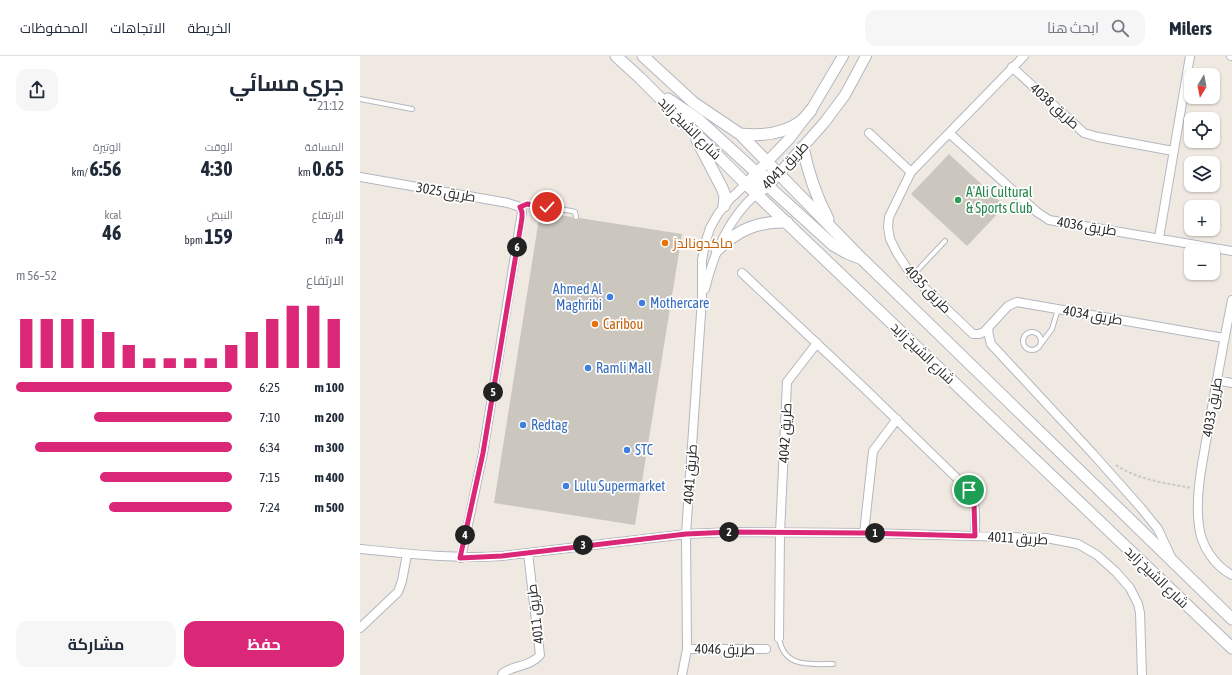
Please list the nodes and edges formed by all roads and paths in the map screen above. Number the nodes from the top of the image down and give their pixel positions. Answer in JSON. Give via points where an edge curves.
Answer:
{"nodes":[{"id":1,"x":616,"y":56,"type":"edge"},
{"id":2,"x":643,"y":56,"type":"edge"},
{"id":3,"x":843,"y":56,"type":"edge"},
{"id":4,"x":866,"y":56,"type":"edge"},
{"id":5,"x":1024,"y":56,"type":"edge"},
{"id":6,"x":1190,"y":56,"type":"edge"},
{"id":7,"x":1012,"y":67,"type":"junction"},
{"id":8,"x":653,"y":91,"type":"junction"},
{"id":9,"x":360,"y":99,"type":"edge"},
{"id":10,"x":412,"y":108,"type":"dead end"},
{"id":11,"x":811,"y":110,"type":"junction"},
{"id":12,"x":691,"y":129,"type":"junction"},
{"id":13,"x":869,"y":133,"type":"dead end"},
{"id":14,"x":949,"y":133,"type":"junction"},
{"id":15,"x":740,"y":134,"type":"junction"},
{"id":16,"x":803,"y":147,"type":"junction"},
{"id":17,"x":1173,"y":151,"type":"junction"},
{"id":18,"x":767,"y":162,"type":"junction"},
{"id":19,"x":911,"y":172,"type":"junction"},
{"id":20,"x":757,"y":173,"type":"junction"},
{"id":21,"x":779,"y":174,"type":"junction"},
{"id":22,"x":360,"y":177,"type":"edge"},
{"id":23,"x":746,"y":184,"type":"junction"},
{"id":24,"x":768,"y":186,"type":"junction"},
{"id":25,"x":756,"y":194,"type":"junction"},
{"id":26,"x":724,"y":206,"type":"junction"},
{"id":27,"x":520,"y":207,"type":"junction"},
{"id":28,"x":576,"y":217,"type":"dead end"},
{"id":29,"x":787,"y":222,"type":"junction"},
{"id":30,"x":836,"y":231,"type":"junction"},
{"id":31,"x":1159,"y":238,"type":"junction"},
{"id":32,"x":945,"y":241,"type":"dead end"},
{"id":33,"x":717,"y":250,"type":"junction"},
{"id":34,"x":1232,"y":251,"type":"edge"},
{"id":35,"x":862,"y":259,"type":"junction"},
{"id":36,"x":742,"y":273,"type":"dead end"},
{"id":37,"x":912,"y":276,"type":"junction"},
{"id":38,"x":702,"y":299,"type":"junction"},
{"id":39,"x":1232,"y":300,"type":"edge"},
{"id":40,"x":1058,"y":309,"type":"junction"},
{"id":41,"x":988,"y":328,"type":"junction"},
{"id":42,"x":973,"y":334,"type":"joint"},
{"id":43,"x":1224,"y":338,"type":"junction"},
{"id":44,"x":817,"y":343,"type":"junction"},
{"id":45,"x":1040,"y":345,"type":"junction"},
{"id":46,"x":1217,"y":380,"type":"junction"},
{"id":47,"x":1232,"y":382,"type":"edge"},
{"id":48,"x":898,"y":419,"type":"junction"},
{"id":49,"x":1114,"y":464,"type":"dead end"},
{"id":50,"x":1198,"y":490,"type":"junction"},
{"id":51,"x":780,"y":533,"type":"junction"},
{"id":52,"x":864,"y":533,"type":"junction"},
{"id":53,"x":686,"y":534,"type":"junction"},
{"id":54,"x":975,"y":536,"type":"junction"},
{"id":55,"x":360,"y":549,"type":"edge"},
{"id":56,"x":528,"y":553,"type":"junction"},
{"id":57,"x":407,"y":554,"type":"junction"},
{"id":58,"x":460,"y":558,"type":"junction"},
{"id":59,"x":1174,"y":563,"type":"junction"},
{"id":60,"x":1232,"y":575,"type":"edge"},
{"id":61,"x":1232,"y":619,"type":"edge"},
{"id":62,"x":360,"y":628,"type":"edge"},
{"id":63,"x":779,"y":638,"type":"joint"},
{"id":64,"x":687,"y":648,"type":"junction"},
{"id":65,"x":1232,"y":648,"type":"edge"},
{"id":66,"x":766,"y":649,"type":"dead end"},
{"id":67,"x":833,"y":664,"type":"dead end"},
{"id":68,"x":502,"y":675,"type":"edge"},
{"id":69,"x":682,"y":675,"type":"edge"},
{"id":70,"x":1142,"y":675,"type":"edge"}],
"edges":[{"from":1,"to":8,"type":"main road","name":"شارع الشيخ زايد"},
{"from":2,"to":15,"type":"main road","name":"شارع الشيخ زايد","via":[[694,103]]},
{"from":3,"to":11,"type":"street","name":"طريق 4041"},
{"from":4,"to":16,"type":"street","name":"طريق 4041","via":[[845,95]]},
{"from":5,"to":7,"type":"street","name":"طريق 4035"},
{"from":6,"to":17,"type":"street"},
{"from":7,"to":14,"type":"street","name":"طريق 4035"},
{"from":7,"to":17,"type":"street","name":"طريق 4038","via":[[1084,132]]},
{"from":8,"to":12,"type":"main road","name":"شارع الشيخ زايد"},
{"from":8,"to":20,"type":"main road","via":[[699,120]]},
{"from":9,"to":10,"type":"lane"},
{"from":11,"to":15,"type":"main road","via":[[800,122],[785,129],[755,136]]},
{"from":11,"to":18,"type":"street","name":"طريق 4041","via":[[790,138]]},
{"from":12,"to":23,"type":"main road","name":"شارع الشيخ زايد"},
{"from":12,"to":26,"type":"main road","via":[[725,196]]},
{"from":13,"to":19,"type":"street"},
{"from":14,"to":19,"type":"street","name":"طريق 4035"},
{"from":14,"to":31,"type":"street","name":"طريق 4036","via":[[1044,217],[1056,222]]},
{"from":15,"to":18,"type":"main road","name":"شارع الشيخ زايد"},
{"from":16,"to":21,"type":"street","name":"طريق 4041"},
{"from":16,"to":30,"type":"main road","via":[[807,169],[816,193]]},
{"from":17,"to":31,"type":"street"},
{"from":18,"to":20,"type":"street","name":"طريق 4041"},
{"from":18,"to":21,"type":"main road","name":"شارع الشيخ زايد"},
{"from":19,"to":37,"type":"street","name":"طريق 4035","via":[[889,217],[888,227],[890,239]]},
{"from":20,"to":21,"type":"main road","via":[[770,176]]},
{"from":20,"to":23,"type":"street","name":"طريق 4041"},
{"from":21,"to":24,"type":"street","name":"طريق 4041"},
{"from":21,"to":30,"type":"main road","name":"شارع الشيخ زايد"},
{"from":22,"to":27,"type":"street","name":"طريق 3025"},
{"from":23,"to":24,"type":"main road"},
{"from":23,"to":25,"type":"main road","name":"شارع الشيخ زايد"},
{"from":23,"to":26,"type":"street","name":"طريق 4041"},
{"from":24,"to":25,"type":"street","name":"طريق 4041"},
{"from":24,"to":35,"type":"main road","via":[[833,245],[847,254]]},
{"from":25,"to":29,"type":"main road","name":"شارع الشيخ زايد"},
{"from":25,"to":33,"type":"street","name":"طريق 4041","via":[[738,214]]},
{"from":26,"to":38,"type":"street","name":"طريق 4041","via":[[710,228],[705,244],[702,260]]},
{"from":27,"to":28,"type":"lane","via":[[530,205],[572,211]]},
{"from":27,"to":58,"type":"street","via":[[522,218],[483,453]]},
{"from":29,"to":33,"type":"main road","via":[[762,223],[751,227]]},
{"from":29,"to":65,"type":"main road","name":"شارع الشيخ زايد"},
{"from":30,"to":35,"type":"main road","name":"شارع الشيخ زايد"},
{"from":31,"to":34,"type":"street","name":"طريق 4036"},
{"from":32,"to":37,"type":"lane"},
{"from":33,"to":38,"type":"street","name":"طريق 4041"},
{"from":35,"to":59,"type":"main road","name":"شارع الشيخ زايد"},
{"from":36,"to":44,"type":"street"},
{"from":37,"to":42,"type":"street","name":"طريق 4035"},
{"from":38,"to":53,"type":"street","name":"طريق 4041"},
{"from":39,"to":43,"type":"street","name":"طريق 4033"},
{"from":40,"to":41,"type":"street","name":"طريق 4034","via":[[1017,302],[1008,306]]},
{"from":40,"to":43,"type":"street","name":"طريق 4034"},
{"from":40,"to":45,"type":"lane","via":[[1052,329]]},
{"from":41,"to":42,"type":"street","name":"طريق 4034","via":[[982,334]]},
{"from":41,"to":59,"type":"street","via":[[991,344],[1094,455],[1158,529]]},
{"from":43,"to":46,"type":"street","name":"طريق 4033"},
{"from":44,"to":48,"type":"street"},
{"from":44,"to":51,"type":"street","name":"طريق 4042","via":[[787,382]]},
{"from":45,"to":45,"type":"lane","via":[[1041,338],[1036,333],[1029,333],[1024,337],[1024,344],[1028,349],[1035,350]]},
{"from":46,"to":47,"type":"street"},
{"from":46,"to":50,"type":"street","name":"طريق 4033"},
{"from":48,"to":52,"type":"street","via":[[872,451]]},
{"from":48,"to":54,"type":"street","via":[[969,490],[974,499]]},
{"from":49,"to":50,"type":"path","via":[[1136,476]]},
{"from":50,"to":60,"type":"street","via":[[1199,527],[1204,544],[1214,560]]},
{"from":51,"to":52,"type":"street","name":"طريق 4011"},
{"from":51,"to":53,"type":"street","name":"طريق 4011"},
{"from":51,"to":63,"type":"street","name":"طريق 4042"},
{"from":52,"to":54,"type":"street","name":"طريق 4011"},
{"from":53,"to":56,"type":"street","name":"طريق 4011"},
{"from":53,"to":64,"type":"street","name":"طريق 4041"},
{"from":54,"to":70,"type":"street","name":"طريق 4011","via":[[1046,538],[1078,544],[1108,565],[1130,588],[1140,612]]},
{"from":55,"to":57,"type":"street","name":"طريق 4011"},
{"from":56,"to":58,"type":"street","name":"طريق 4011"},
{"from":56,"to":68,"type":"street","name":"طريق 4011","via":[[540,655],[536,660],[508,669]]},
{"from":57,"to":58,"type":"street","name":"طريق 4011"},
{"from":57,"to":62,"type":"street","via":[[398,592]]},
{"from":59,"to":61,"type":"main road","name":"شارع الشيخ زايد"},
{"from":63,"to":67,"type":"lane","via":[[783,651],[794,661]]},
{"from":64,"to":66,"type":"street","name":"طريق 4046"},
{"from":64,"to":69,"type":"street","name":"طريق 4046"}]}
